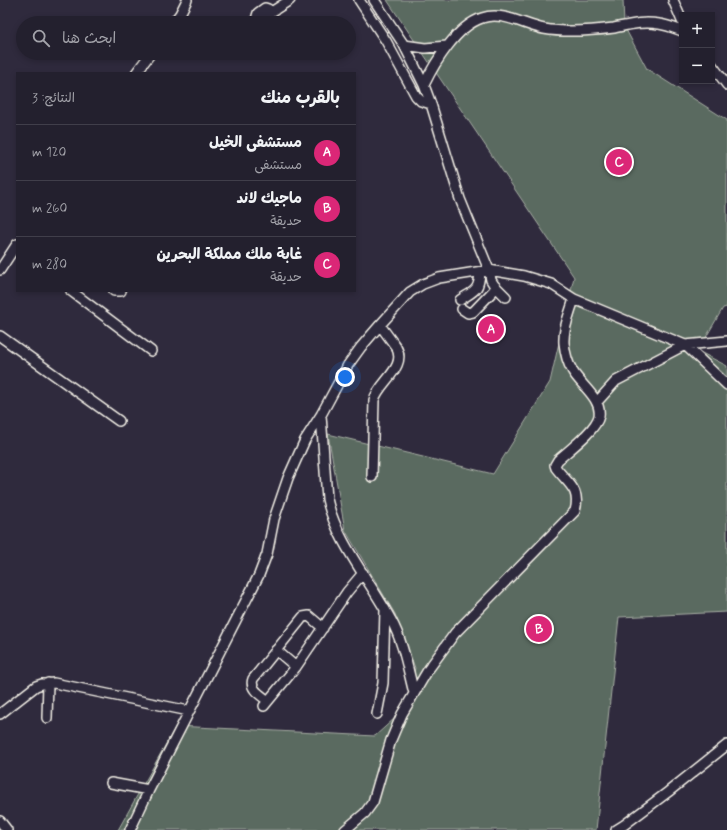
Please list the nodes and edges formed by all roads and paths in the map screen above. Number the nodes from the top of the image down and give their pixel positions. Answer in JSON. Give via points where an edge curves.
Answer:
{"nodes":[{"id":1,"x":187,"y":0,"type":"edge"},
{"id":2,"x":290,"y":0,"type":"edge"},
{"id":3,"x":360,"y":0,"type":"edge"},
{"id":4,"x":374,"y":0,"type":"edge"},
{"id":5,"x":673,"y":0,"type":"edge"},
{"id":6,"x":270,"y":13,"type":"dead end"},
{"id":7,"x":679,"y":14,"type":"edge"},
{"id":8,"x":178,"y":16,"type":"edge"},
{"id":9,"x":679,"y":30,"type":"edge"},
{"id":10,"x":404,"y":45,"type":"junction"},
{"id":11,"x":447,"y":46,"type":"junction"},
{"id":12,"x":145,"y":60,"type":"edge"},
{"id":13,"x":715,"y":69,"type":"edge"},
{"id":14,"x":137,"y":72,"type":"edge"},
{"id":15,"x":424,"y":85,"type":"junction"},
{"id":16,"x":727,"y":85,"type":"edge"},
{"id":17,"x":431,"y":104,"type":"junction"},
{"id":18,"x":16,"y":248,"type":"edge"},
{"id":19,"x":0,"y":270,"type":"edge"},
{"id":20,"x":484,"y":271,"type":"junction"},
{"id":21,"x":496,"y":288,"type":"junction"},
{"id":22,"x":72,"y":292,"type":"edge"},
{"id":23,"x":506,"y":297,"type":"dead end"},
{"id":24,"x":574,"y":299,"type":"junction"},
{"id":25,"x":380,"y":325,"type":"junction"},
{"id":26,"x":0,"y":336,"type":"edge"},
{"id":27,"x":727,"y":341,"type":"edge"},
{"id":28,"x":685,"y":345,"type":"junction"},
{"id":29,"x":151,"y":351,"type":"dead end"},
{"id":30,"x":727,"y":385,"type":"edge"},
{"id":31,"x":597,"y":402,"type":"junction"},
{"id":32,"x":321,"y":415,"type":"junction"},
{"id":33,"x":119,"y":421,"type":"dead end"},
{"id":34,"x":372,"y":477,"type":"dead end"},
{"id":35,"x":363,"y":573,"type":"junction"},
{"id":36,"x":385,"y":609,"type":"junction"},
{"id":37,"x":324,"y":628,"type":"junction"},
{"id":38,"x":276,"y":650,"type":"junction"},
{"id":39,"x":296,"y":667,"type":"junction"},
{"id":40,"x":48,"y":683,"type":"junction"},
{"id":41,"x":414,"y":693,"type":"junction"},
{"id":42,"x":189,"y":711,"type":"junction"},
{"id":43,"x":0,"y":714,"type":"edge"},
{"id":44,"x":377,"y":714,"type":"dead end"},
{"id":45,"x":47,"y":718,"type":"dead end"},
{"id":46,"x":727,"y":745,"type":"edge"},
{"id":47,"x":111,"y":783,"type":"dead end"},
{"id":48,"x":149,"y":790,"type":"junction"},
{"id":49,"x":0,"y":821,"type":"edge"},
{"id":50,"x":7,"y":830,"type":"edge"},
{"id":51,"x":130,"y":830,"type":"edge"},
{"id":52,"x":345,"y":830,"type":"edge"},
{"id":53,"x":616,"y":830,"type":"edge"}],
"edges":[{"from":1,"to":8,"type":"street"},
{"from":2,"to":6,"type":"street"},
{"from":3,"to":17,"type":"street","via":[[416,96],[421,101]]},
{"from":4,"to":10,"type":"street"},
{"from":5,"to":7,"type":"street"},
{"from":9,"to":11,"type":"street","via":[[658,24],[641,23],[596,30],[544,29],[491,16],[474,22]]},
{"from":10,"to":11,"type":"street","via":[[426,48]]},
{"from":10,"to":15,"type":"street"},
{"from":11,"to":15,"type":"street"},
{"from":12,"to":14,"type":"street"},
{"from":13,"to":16,"type":"street"},
{"from":15,"to":17,"type":"street"},
{"from":17,"to":20,"type":"street"},
{"from":18,"to":19,"type":"street"},
{"from":20,"to":21,"type":"street"},
{"from":20,"to":21,"type":"street","via":[[477,288],[461,304],[468,313],[473,312]]},
{"from":20,"to":24,"type":"street","via":[[524,276],[546,282],[560,288]]},
{"from":20,"to":25,"type":"street","via":[[439,278],[424,284],[410,292]]},
{"from":21,"to":23,"type":"street"},
{"from":22,"to":29,"type":"street"},
{"from":24,"to":28,"type":"street"},
{"from":24,"to":31,"type":"street","via":[[564,336],[565,350],[572,370]]},
{"from":25,"to":32,"type":"street","via":[[348,365]]},
{"from":25,"to":34,"type":"street","via":[[396,347],[399,359],[374,400]]},
{"from":26,"to":33,"type":"street"},
{"from":27,"to":28,"type":"street"},
{"from":28,"to":30,"type":"street"},
{"from":28,"to":31,"type":"street","via":[[616,381]]},
{"from":31,"to":41,"type":"street","via":[[599,415],[596,423],[555,465],[574,490],[578,502],[575,511],[455,633]]},
{"from":32,"to":35,"type":"street","via":[[330,511]]},
{"from":32,"to":42,"type":"street","via":[[305,440],[288,478],[259,575]]},
{"from":35,"to":36,"type":"street"},
{"from":35,"to":37,"type":"street","via":[[347,592]]},
{"from":36,"to":41,"type":"street","via":[[398,635]]},
{"from":36,"to":44,"type":"street","via":[[383,682]]},
{"from":37,"to":38,"type":"street","via":[[309,616],[303,618]]},
{"from":37,"to":39,"type":"street"},
{"from":38,"to":39,"type":"street"},
{"from":38,"to":39,"type":"street","via":[[252,681],[253,688],[266,704]]},
{"from":40,"to":42,"type":"street","via":[[64,684]]},
{"from":40,"to":43,"type":"street","via":[[36,686]]},
{"from":40,"to":45,"type":"street"},
{"from":41,"to":52,"type":"street","via":[[391,740],[373,802],[366,813]]},
{"from":42,"to":48,"type":"street"},
{"from":46,"to":53,"type":"street"},
{"from":47,"to":48,"type":"street"},
{"from":48,"to":51,"type":"street"},
{"from":49,"to":50,"type":"street"}]}
